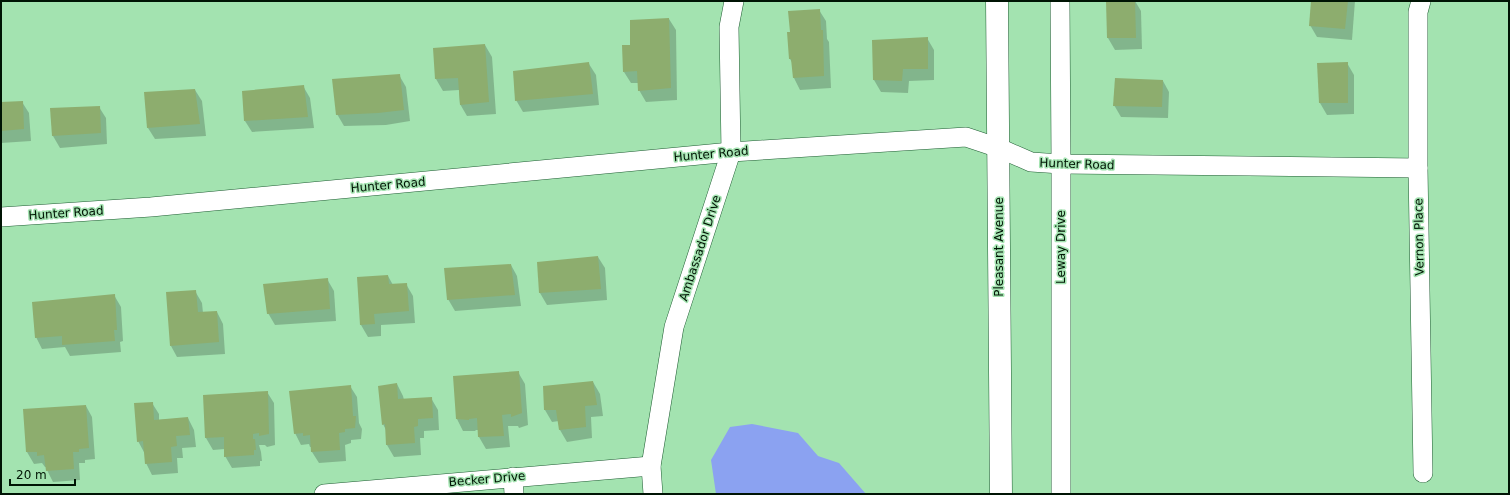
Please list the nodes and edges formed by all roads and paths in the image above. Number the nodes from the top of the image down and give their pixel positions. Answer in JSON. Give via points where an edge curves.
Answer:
{"nodes":[{"id":1,"x":734,"y":1,"type":"edge"},
{"id":2,"x":997,"y":1,"type":"edge"},
{"id":3,"x":1060,"y":1,"type":"edge"},
{"id":4,"x":1421,"y":1,"type":"edge"},
{"id":5,"x":999,"y":148,"type":"junction"},
{"id":6,"x":731,"y":152,"type":"junction"},
{"id":7,"x":1062,"y":164,"type":"junction"},
{"id":8,"x":1418,"y":168,"type":"junction"},
{"id":9,"x":1,"y":217,"type":"edge"},
{"id":10,"x":651,"y":466,"type":"junction"},
{"id":11,"x":1423,"y":473,"type":"dead end"},
{"id":12,"x":513,"y":485,"type":"edge"},
{"id":13,"x":324,"y":494,"type":"edge"},
{"id":14,"x":653,"y":494,"type":"edge"},
{"id":15,"x":1001,"y":494,"type":"edge"},
{"id":16,"x":1061,"y":494,"type":"edge"}],
"edges":[{"from":1,"to":6,"type":"street","name":"Ambassador Drive","via":[[729,27]]},
{"from":2,"to":5,"type":"main road","name":"Pleasant Avenue"},
{"from":3,"to":7,"type":"street","name":"Leway Drive"},
{"from":4,"to":8,"type":"street","name":"Vernon Place","via":[[1418,12]]},
{"from":5,"to":6,"type":"street","name":"Hunter Road","via":[[966,137]]},
{"from":5,"to":7,"type":"street","name":"Hunter Road","via":[[1031,162]]},
{"from":5,"to":15,"type":"main road","name":"Pleasant Avenue"},
{"from":6,"to":9,"type":"street","name":"Hunter Road","via":[[151,207]]},
{"from":6,"to":10,"type":"street","name":"Ambassador Drive","via":[[674,327]]},
{"from":7,"to":8,"type":"street","name":"Hunter Road"},
{"from":7,"to":16,"type":"street","name":"Leway Drive"},
{"from":8,"to":11,"type":"street","name":"Vernon Place"},
{"from":10,"to":12,"type":"street","name":"Becker Drive"},
{"from":10,"to":14,"type":"street","name":"Ambassador Drive"},
{"from":12,"to":13,"type":"street","name":"Becker Drive"}]}
